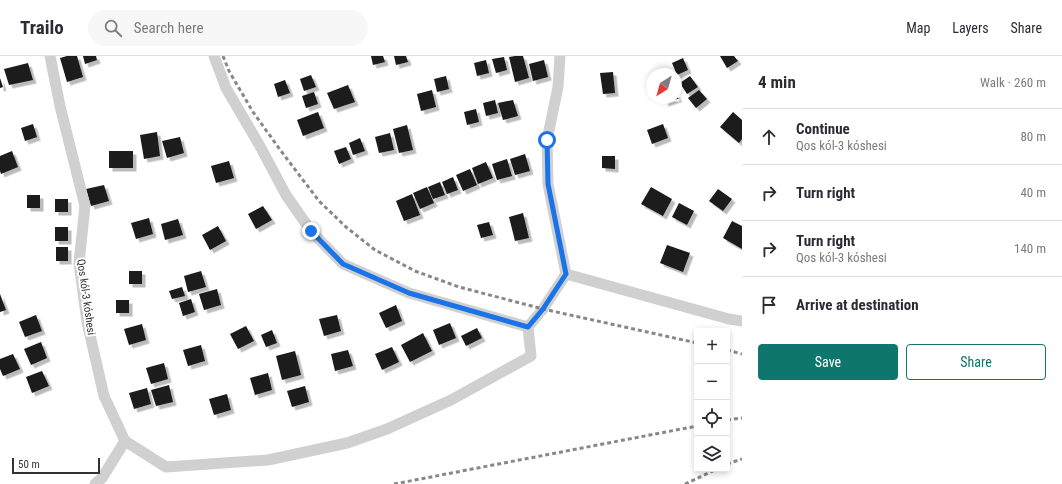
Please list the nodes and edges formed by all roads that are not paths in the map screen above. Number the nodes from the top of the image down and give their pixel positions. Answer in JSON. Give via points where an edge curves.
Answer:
{"nodes":[{"id":1,"x":50,"y":56,"type":"edge"},
{"id":2,"x":214,"y":56,"type":"edge"},
{"id":3,"x":560,"y":56,"type":"edge"},
{"id":4,"x":566,"y":274,"type":"junction"},
{"id":5,"x":742,"y":321,"type":"edge"},
{"id":6,"x":528,"y":327,"type":"junction"},
{"id":7,"x":126,"y":441,"type":"junction"},
{"id":8,"x":95,"y":484,"type":"edge"}],
"edges":[{"from":1,"to":7,"type":"street","name":"Qos kól-3 kóshesi","via":[[85,206],[79,263],[87,322],[104,396]]},
{"from":2,"to":6,"type":"street","via":[[226,88],[286,195],[311,231],[343,264],[409,293]]},
{"from":3,"to":4,"type":"street","via":[[558,87],[547,140],[548,184]]},
{"from":4,"to":5,"type":"street"},
{"from":4,"to":6,"type":"street"},
{"from":6,"to":7,"type":"street","via":[[531,356],[451,400],[387,429],[347,443],[268,460],[166,467]]},
{"from":7,"to":8,"type":"street","via":[[102,478]]}]}
